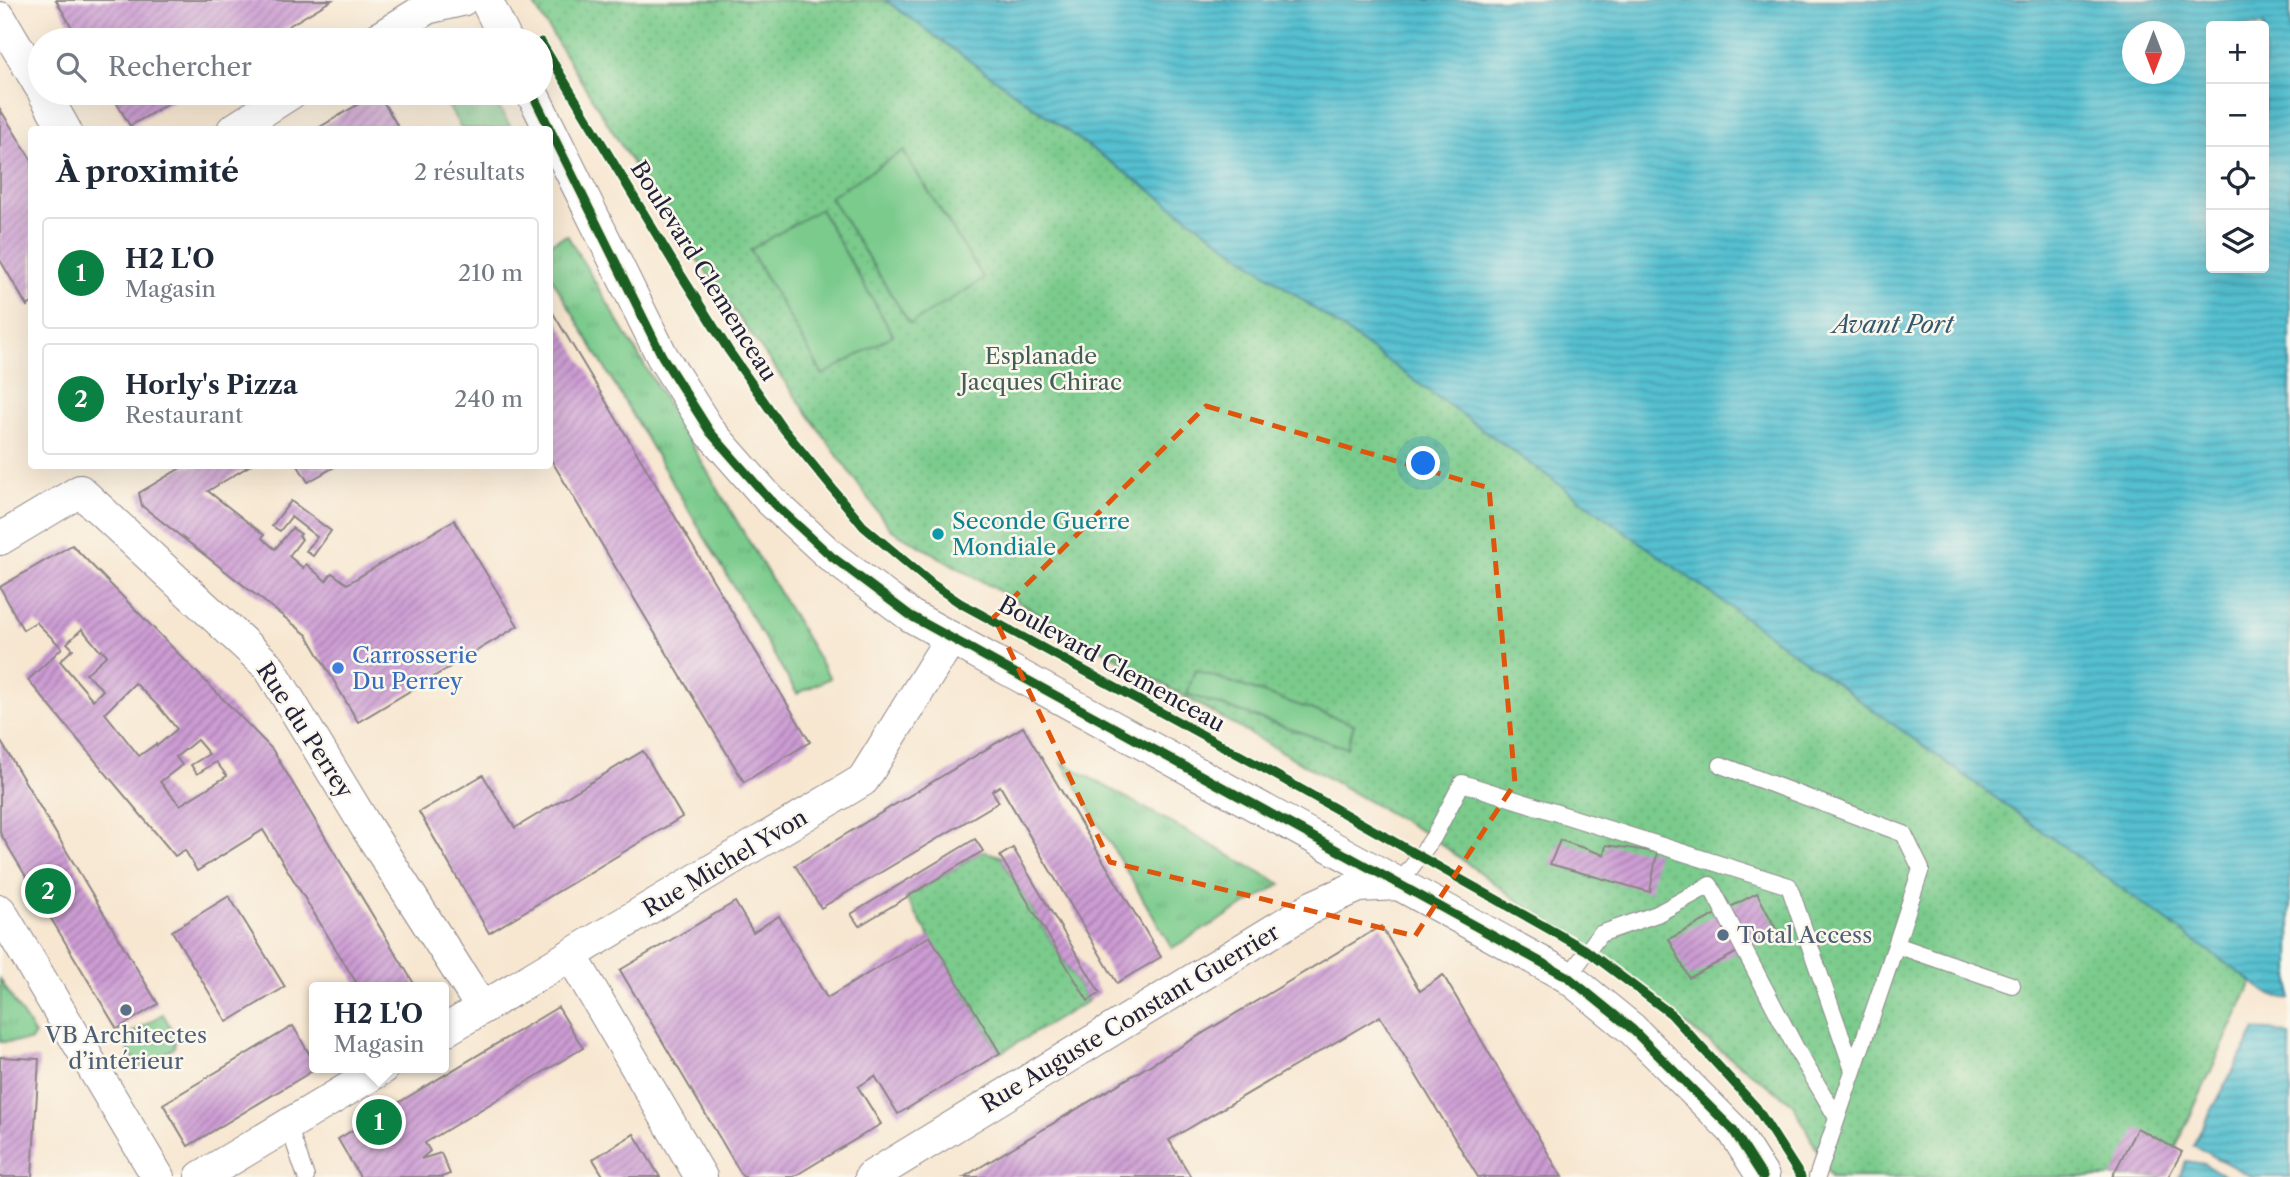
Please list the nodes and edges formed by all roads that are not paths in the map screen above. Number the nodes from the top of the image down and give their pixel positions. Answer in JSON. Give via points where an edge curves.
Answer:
{"nodes":[{"id":1,"x":462,"y":0,"type":"edge"},
{"id":2,"x":486,"y":0,"type":"edge"},
{"id":3,"x":0,"y":18,"type":"edge"},
{"id":4,"x":395,"y":28,"type":"edge"},
{"id":5,"x":500,"y":28,"type":"edge"},
{"id":6,"x":28,"y":66,"type":"edge"},
{"id":7,"x":51,"y":105,"type":"edge"},
{"id":8,"x":273,"y":105,"type":"edge"},
{"id":9,"x":538,"y":105,"type":"edge"},
{"id":10,"x":63,"y":126,"type":"edge"},
{"id":11,"x":239,"y":126,"type":"edge"},
{"id":12,"x":548,"y":126,"type":"edge"},
{"id":13,"x":553,"y":135,"type":"edge"},
{"id":14,"x":0,"y":539,"type":"edge"},
{"id":15,"x":951,"y":638,"type":"junction"},
{"id":16,"x":1721,"y":765,"type":"dead end"},
{"id":17,"x":1399,"y":884,"type":"junction"},
{"id":18,"x":0,"y":911,"type":"edge"},
{"id":19,"x":1896,"y":945,"type":"junction"},
{"id":20,"x":571,"y":955,"type":"junction"},
{"id":21,"x":1568,"y":977,"type":"junction"},
{"id":22,"x":2012,"y":985,"type":"dead end"},
{"id":23,"x":482,"y":1008,"type":"junction"},
{"id":24,"x":449,"y":1028,"type":"edge"},
{"id":25,"x":1853,"y":1070,"type":"junction"},
{"id":26,"x":375,"y":1073,"type":"edge"},
{"id":27,"x":1837,"y":1118,"type":"junction"},
{"id":28,"x":288,"y":1125,"type":"junction"},
{"id":29,"x":158,"y":1177,"type":"edge"},
{"id":30,"x":201,"y":1177,"type":"edge"},
{"id":31,"x":306,"y":1177,"type":"edge"},
{"id":32,"x":701,"y":1177,"type":"edge"},
{"id":33,"x":871,"y":1177,"type":"edge"},
{"id":34,"x":1763,"y":1177,"type":"edge"},
{"id":35,"x":1816,"y":1177,"type":"edge"}],
"edges":[{"from":1,"to":4,"type":"street","via":[[426,8]]},
{"from":2,"to":5,"type":"street"},
{"from":3,"to":6,"type":"street"},
{"from":7,"to":10,"type":"street"},
{"from":8,"to":11,"type":"street"},
{"from":9,"to":12,"type":"street"},
{"from":13,"to":15,"type":"street","via":[[662,356],[710,432],[769,499],[831,556],[911,616]]},
{"from":14,"to":23,"type":"street","name":"Rue du Perrey","via":[[80,491],[269,667]]},
{"from":15,"to":17,"type":"street"},
{"from":15,"to":20,"type":"street","name":"Rue Michel Yvon","via":[[863,780]]},
{"from":16,"to":19,"type":"lane","via":[[1904,834],[1921,869]]},
{"from":17,"to":21,"type":"street"},
{"from":17,"to":25,"type":"lane","via":[[1433,838],[1462,783],[1789,886]]},
{"from":17,"to":33,"type":"street","name":"Rue Auguste Constant Guerrier","via":[[1359,886],[1314,906]]},
{"from":18,"to":29,"type":"street"},
{"from":19,"to":22,"type":"lane"},
{"from":19,"to":25,"type":"lane"},
{"from":20,"to":23,"type":"street","name":"Rue Michel Yvon"},
{"from":20,"to":32,"type":"street"},
{"from":21,"to":27,"type":"lane","via":[[1600,934],[1657,914],[1710,885]]},
{"from":21,"to":34,"type":"street","via":[[1632,1029],[1733,1130]]},
{"from":23,"to":24,"type":"street","name":"Rue Michel Yvon"},
{"from":25,"to":27,"type":"lane"},
{"from":26,"to":28,"type":"street"},
{"from":27,"to":35,"type":"lane"},
{"from":28,"to":30,"type":"street"},
{"from":28,"to":31,"type":"lane"}]}
